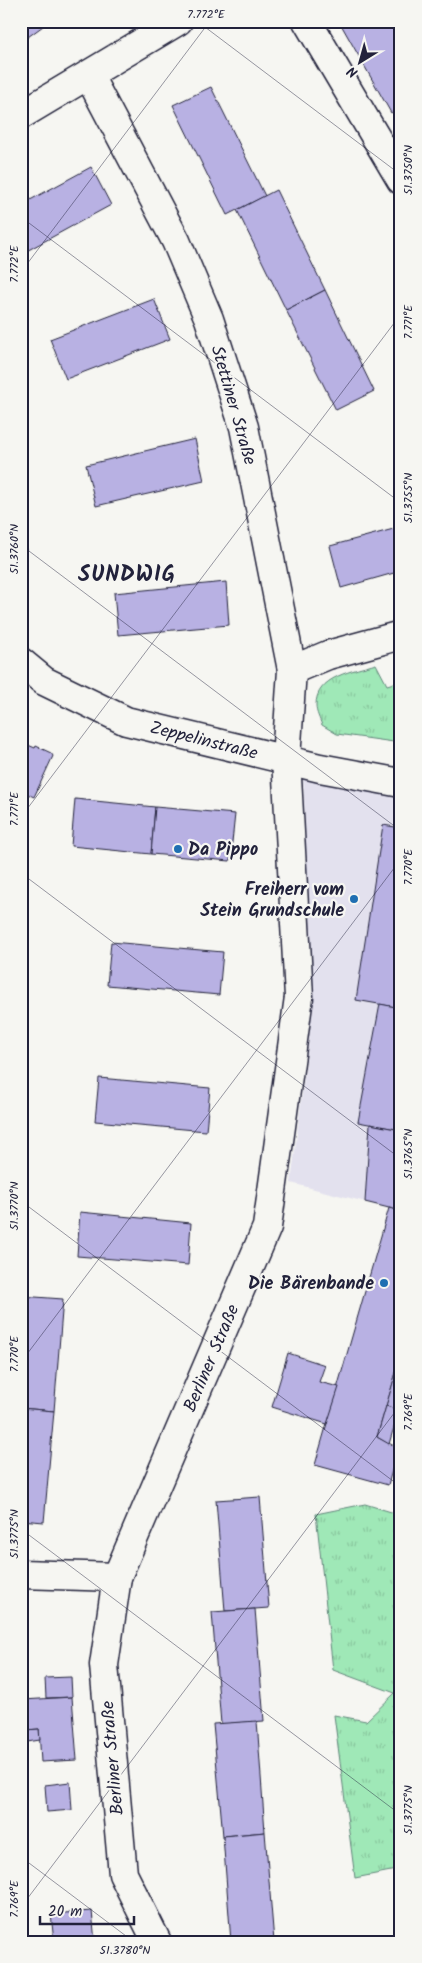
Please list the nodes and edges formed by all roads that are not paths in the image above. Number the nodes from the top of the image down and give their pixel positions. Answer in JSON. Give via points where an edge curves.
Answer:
{"nodes":[{"id":1,"x":178,"y":21,"type":"edge"},
{"id":2,"x":307,"y":21,"type":"edge"},
{"id":3,"x":89,"y":76,"type":"junction"},
{"id":4,"x":21,"y":115,"type":"edge"},
{"id":5,"x":401,"y":180,"type":"edge"},
{"id":6,"x":401,"y":635,"type":"edge"},
{"id":7,"x":21,"y":662,"type":"edge"},
{"id":8,"x":292,"y":670,"type":"junction"},
{"id":9,"x":286,"y":760,"type":"junction"},
{"id":10,"x":401,"y":783,"type":"edge"},
{"id":11,"x":21,"y":1574,"type":"edge"},
{"id":12,"x":117,"y":1577,"type":"junction"},
{"id":13,"x":157,"y":1942,"type":"edge"}],
"edges":[{"from":1,"to":3,"type":"street"},
{"from":2,"to":5,"type":"street"},
{"from":3,"to":4,"type":"street"},
{"from":3,"to":8,"type":"street","name":"Stettiner Straße","via":[[176,241],[209,319],[244,427]]},
{"from":6,"to":8,"type":"street","via":[[328,655]]},
{"from":7,"to":9,"type":"street","name":"Zeppelinstraße","via":[[44,681],[126,721]]},
{"from":8,"to":9,"type":"street","name":"Stettiner Straße"},
{"from":9,"to":10,"type":"street","name":"Zeppelinstraße"},
{"from":9,"to":12,"type":"street","name":"Berliner Straße","via":[[299,998],[267,1227]]},
{"from":11,"to":12,"type":"street"},
{"from":12,"to":13,"type":"street","name":"Berliner Straße","via":[[104,1665],[123,1874]]}]}
